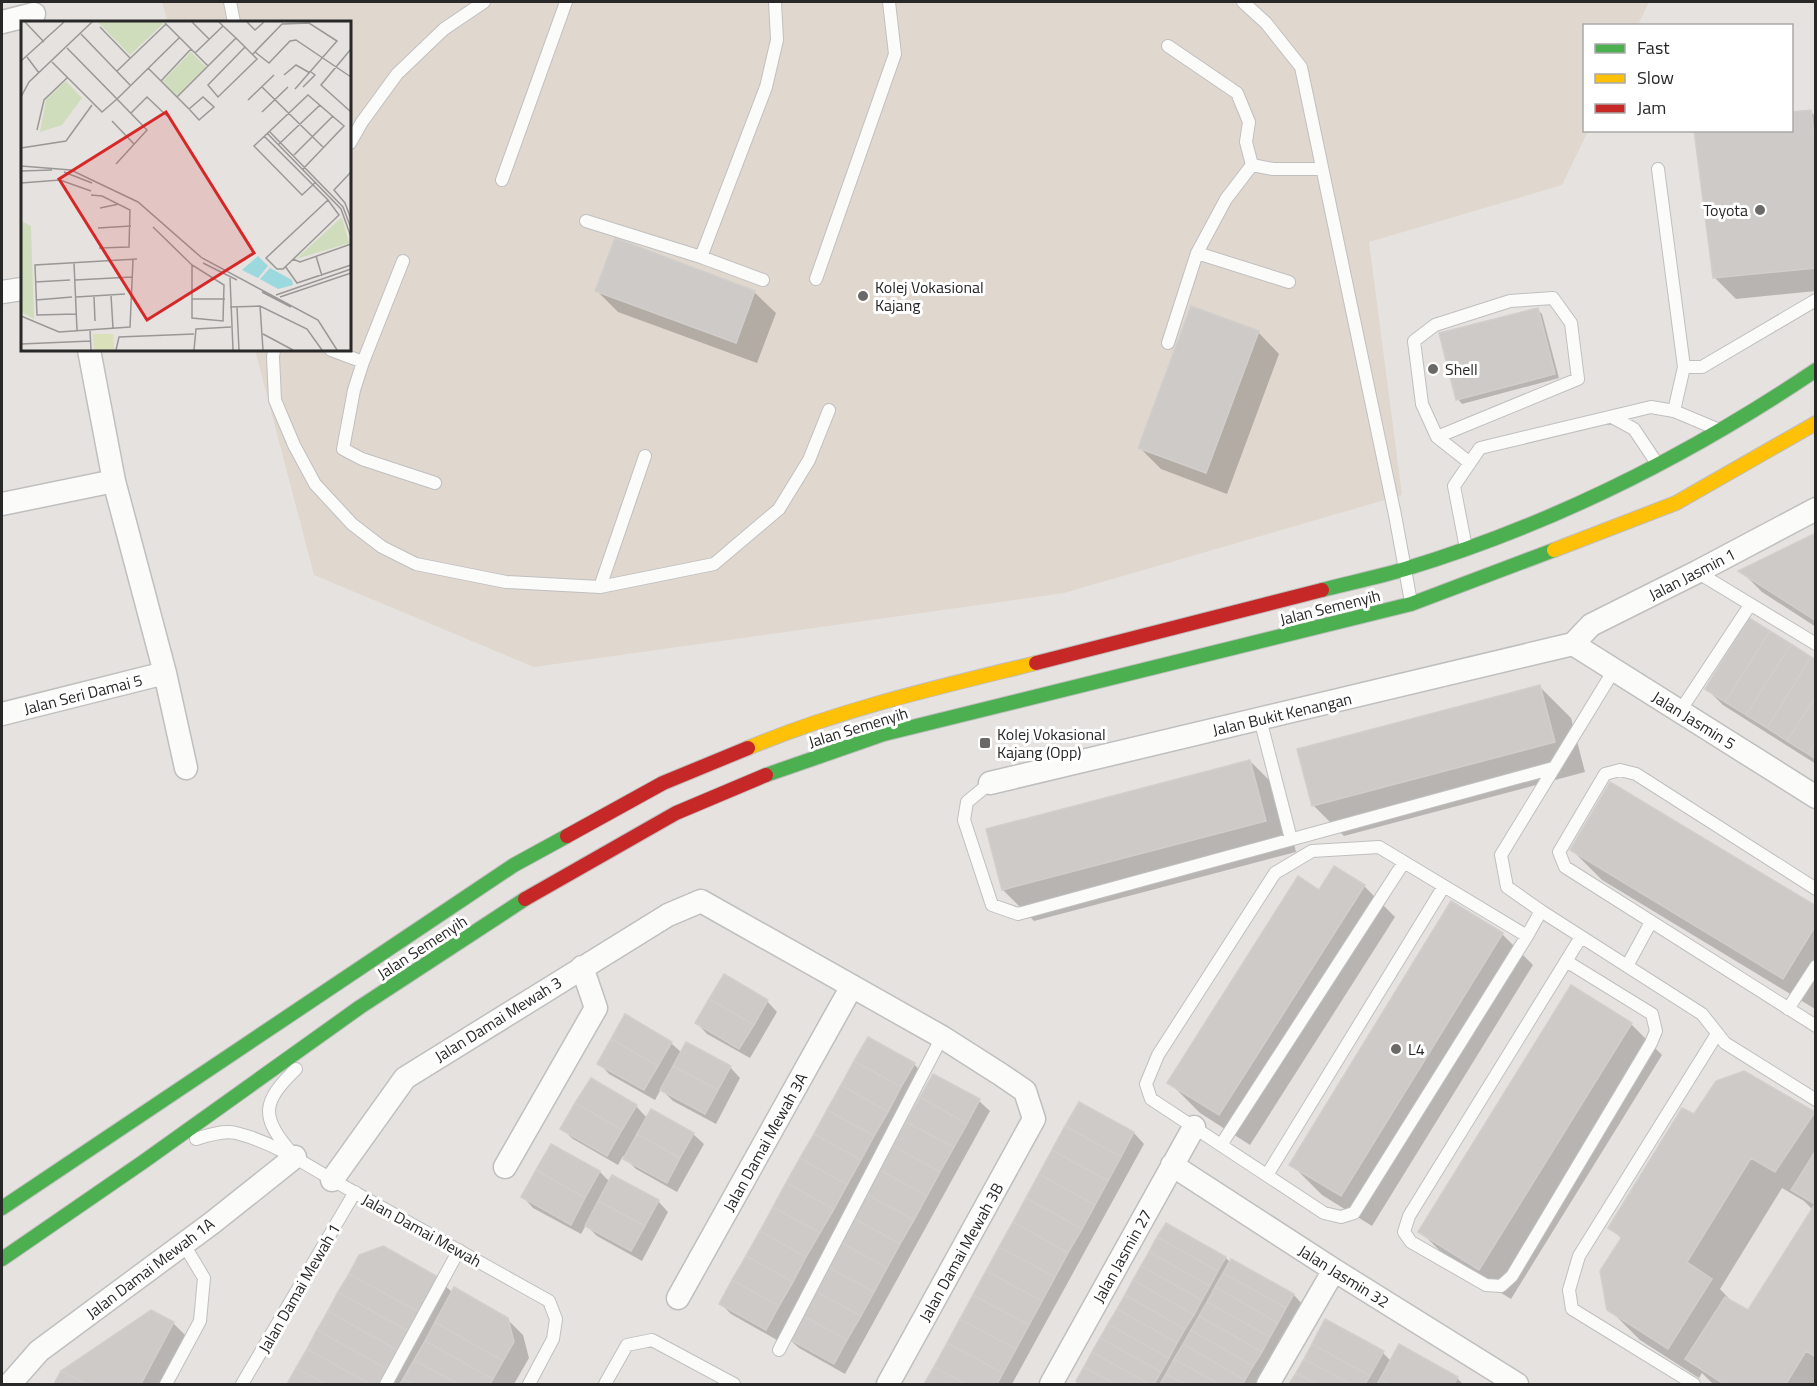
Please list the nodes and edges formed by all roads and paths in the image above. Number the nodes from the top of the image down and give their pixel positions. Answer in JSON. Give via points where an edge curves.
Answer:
{"nodes":[{"id":1,"x":230,"y":2,"type":"edge"},
{"id":2,"x":484,"y":2,"type":"edge"},
{"id":3,"x":566,"y":2,"type":"edge"},
{"id":4,"x":775,"y":2,"type":"edge"},
{"id":5,"x":889,"y":2,"type":"edge"},
{"id":6,"x":1243,"y":2,"type":"edge"},
{"id":7,"x":34,"y":14,"type":"dead end"},
{"id":8,"x":234,"y":21,"type":"edge"},
{"id":9,"x":2,"y":22,"type":"edge"},
{"id":10,"x":1168,"y":46,"type":"dead end"},
{"id":11,"x":351,"y":141,"type":"edge"},
{"id":12,"x":1252,"y":165,"type":"junction"},
{"id":13,"x":1322,"y":169,"type":"junction"},
{"id":14,"x":1658,"y":169,"type":"dead end"},
{"id":15,"x":502,"y":180,"type":"dead end"},
{"id":16,"x":586,"y":221,"type":"dead end"},
{"id":17,"x":1197,"y":253,"type":"junction"},
{"id":18,"x":701,"y":256,"type":"junction"},
{"id":19,"x":403,"y":261,"type":"dead end"},
{"id":20,"x":816,"y":279,"type":"dead end"},
{"id":21,"x":763,"y":280,"type":"dead end"},
{"id":22,"x":1289,"y":282,"type":"dead end"},
{"id":23,"x":21,"y":289,"type":"edge"},
{"id":24,"x":2,"y":292,"type":"edge"},
{"id":25,"x":1815,"y":300,"type":"edge"},
{"id":26,"x":1168,"y":343,"type":"dead end"},
{"id":27,"x":89,"y":351,"type":"edge"},
{"id":28,"x":274,"y":351,"type":"edge"},
{"id":29,"x":334,"y":351,"type":"edge"},
{"id":30,"x":363,"y":362,"type":"junction"},
{"id":31,"x":1684,"y":367,"type":"junction"},
{"id":32,"x":1815,"y":370,"type":"edge"},
{"id":33,"x":829,"y":410,"type":"dead end"},
{"id":34,"x":1674,"y":411,"type":"junction"},
{"id":35,"x":1612,"y":417,"type":"junction"},
{"id":36,"x":1815,"y":423,"type":"edge"},
{"id":37,"x":1815,"y":430,"type":"edge"},
{"id":38,"x":1721,"y":431,"type":"junction"},
{"id":39,"x":1437,"y":437,"type":"junction"},
{"id":40,"x":1784,"y":441,"type":"junction"},
{"id":41,"x":645,"y":456,"type":"dead end"},
{"id":42,"x":1470,"y":463,"type":"junction"},
{"id":43,"x":1659,"y":466,"type":"junction"},
{"id":44,"x":114,"y":481,"type":"junction"},
{"id":45,"x":435,"y":483,"type":"dead end"},
{"id":46,"x":2,"y":504,"type":"edge"},
{"id":47,"x":1815,"y":509,"type":"edge"},
{"id":48,"x":1466,"y":549,"type":"junction"},
{"id":49,"x":1404,"y":569,"type":"junction"},
{"id":50,"x":1697,"y":572,"type":"junction"},
{"id":51,"x":600,"y":587,"type":"junction"},
{"id":52,"x":1411,"y":604,"type":"junction"},
{"id":53,"x":1750,"y":604,"type":"junction"},
{"id":54,"x":1573,"y":644,"type":"junction"},
{"id":55,"x":1815,"y":644,"type":"edge"},
{"id":56,"x":1614,"y":670,"type":"junction"},
{"id":57,"x":165,"y":673,"type":"junction"},
{"id":58,"x":1680,"y":711,"type":"junction"},
{"id":59,"x":2,"y":714,"type":"edge"},
{"id":60,"x":1260,"y":719,"type":"junction"},
{"id":61,"x":186,"y":768,"type":"dead end"},
{"id":62,"x":1553,"y":768,"type":"junction"},
{"id":63,"x":990,"y":783,"type":"joint"},
{"id":64,"x":1815,"y":797,"type":"edge"},
{"id":65,"x":1291,"y":839,"type":"junction"},
{"id":66,"x":1404,"y":862,"type":"junction"},
{"id":67,"x":1444,"y":886,"type":"junction"},
{"id":68,"x":1815,"y":889,"type":"edge"},
{"id":69,"x":1541,"y":911,"type":"junction"},
{"id":70,"x":1651,"y":922,"type":"junction"},
{"id":71,"x":1527,"y":936,"type":"junction"},
{"id":72,"x":1581,"y":937,"type":"junction"},
{"id":73,"x":1566,"y":961,"type":"junction"},
{"id":74,"x":1627,"y":966,"type":"junction"},
{"id":75,"x":1815,"y":966,"type":"edge"},
{"id":76,"x":582,"y":967,"type":"junction"},
{"id":77,"x":852,"y":986,"type":"junction"},
{"id":78,"x":360,"y":1007,"type":"junction"},
{"id":79,"x":1788,"y":1009,"type":"junction"},
{"id":80,"x":1815,"y":1026,"type":"edge"},
{"id":81,"x":1718,"y":1034,"type":"junction"},
{"id":82,"x":942,"y":1037,"type":"junction"},
{"id":83,"x":1815,"y":1100,"type":"edge"},
{"id":84,"x":1194,"y":1127,"type":"junction"},
{"id":85,"x":1221,"y":1145,"type":"junction"},
{"id":86,"x":295,"y":1157,"type":"junction"},
{"id":87,"x":143,"y":1162,"type":"junction"},
{"id":88,"x":1172,"y":1165,"type":"junction"},
{"id":89,"x":505,"y":1167,"type":"dead end"},
{"id":90,"x":1267,"y":1175,"type":"junction"},
{"id":91,"x":332,"y":1180,"type":"junction"},
{"id":92,"x":355,"y":1192,"type":"junction"},
{"id":93,"x":2,"y":1208,"type":"edge"},
{"id":94,"x":183,"y":1243,"type":"junction"},
{"id":95,"x":459,"y":1250,"type":"junction"},
{"id":96,"x":2,"y":1259,"type":"edge"},
{"id":97,"x":1334,"y":1270,"type":"junction"},
{"id":98,"x":678,"y":1298,"type":"dead end"},
{"id":99,"x":779,"y":1350,"type":"dead end"},
{"id":100,"x":10,"y":1384,"type":"edge"},
{"id":101,"x":166,"y":1384,"type":"edge"},
{"id":102,"x":243,"y":1384,"type":"edge"},
{"id":103,"x":386,"y":1384,"type":"edge"},
{"id":104,"x":529,"y":1384,"type":"edge"},
{"id":105,"x":605,"y":1384,"type":"edge"},
{"id":106,"x":734,"y":1384,"type":"edge"},
{"id":107,"x":888,"y":1384,"type":"edge"},
{"id":108,"x":1051,"y":1384,"type":"edge"},
{"id":109,"x":1268,"y":1384,"type":"edge"},
{"id":110,"x":1517,"y":1384,"type":"edge"},
{"id":111,"x":1694,"y":1384,"type":"edge"}],
"edges":[{"from":1,"to":8,"type":"lane"},
{"from":2,"to":11,"type":"lane","via":[[444,29],[397,74]]},
{"from":3,"to":15,"type":"lane"},
{"from":4,"to":18,"type":"lane","via":[[777,40],[766,87]]},
{"from":5,"to":20,"type":"lane","via":[[895,54]]},
{"from":6,"to":13,"type":"lane","via":[[1266,23],[1301,67]]},
{"from":7,"to":9,"type":"street"},
{"from":10,"to":12,"type":"lane","via":[[1237,93],[1249,122],[1246,142]]},
{"from":12,"to":13,"type":"lane","via":[[1273,170]]},
{"from":12,"to":17,"type":"lane","via":[[1226,200]]},
{"from":13,"to":49,"type":"lane"},
{"from":14,"to":31,"type":"lane"},
{"from":16,"to":18,"type":"lane"},
{"from":17,"to":22,"type":"lane"},
{"from":17,"to":26,"type":"lane"},
{"from":18,"to":21,"type":"lane"},
{"from":19,"to":30,"type":"lane"},
{"from":23,"to":24,"type":"street"},
{"from":25,"to":31,"type":"lane","via":[[1702,367]]},
{"from":27,"to":44,"type":"street"},
{"from":28,"to":51,"type":"lane","via":[[275,399],[315,484],[352,524],[381,547],[416,564],[506,582]]},
{"from":29,"to":30,"type":"lane"},
{"from":30,"to":45,"type":"lane","via":[[343,449]]},
{"from":31,"to":34,"type":"lane"},
{"from":32,"to":38,"type":"main road","name":"Jalan Semenyih"},
{"from":33,"to":51,"type":"lane","via":[[809,460],[778,510],[714,564]]},
{"from":34,"to":35,"type":"lane","via":[[1651,407]]},
{"from":34,"to":38,"type":"lane"},
{"from":35,"to":42,"type":"lane","via":[[1480,448]]},
{"from":35,"to":43,"type":"lane","via":[[1634,429]]},
{"from":36,"to":40,"type":"main road","name":"Jalan Semenyih"},
{"from":37,"to":40,"type":"main road"},
{"from":38,"to":43,"type":"main road","name":"Jalan Semenyih"},
{"from":39,"to":39,"type":"lane","via":[[1422,404],[1414,341],[1435,325],[1500,304],[1553,298],[1571,322],[1578,379]]},
{"from":39,"to":42,"type":"lane"},
{"from":40,"to":52,"type":"main road","name":"Jalan Semenyih","via":[[1676,503]]},
{"from":41,"to":51,"type":"lane"},
{"from":42,"to":48,"type":"lane","via":[[1454,486]]},
{"from":43,"to":48,"type":"main road","name":"Jalan Semenyih","via":[[1559,513]]},
{"from":44,"to":46,"type":"street"},
{"from":44,"to":57,"type":"street"},
{"from":47,"to":50,"type":"street","name":"Jalan Jasmin 1"},
{"from":48,"to":49,"type":"main road","name":"Jalan Semenyih"},
{"from":49,"to":52,"type":"lane"},
{"from":49,"to":93,"type":"main road","name":"Jalan Semenyih","via":[[873,704],[769,739],[663,783],[514,866]]},
{"from":50,"to":53,"type":"lane"},
{"from":50,"to":54,"type":"street","name":"Jalan Jasmin 1","via":[[1591,625]]},
{"from":52,"to":78,"type":"main road","name":"Jalan Semenyih","via":[[884,734],[781,769],[676,813],[552,883]]},
{"from":53,"to":55,"type":"lane"},
{"from":53,"to":58,"type":"lane"},
{"from":54,"to":56,"type":"street","name":"Jalan Jasmin 5"},
{"from":54,"to":60,"type":"street","name":"Jalan Bukit Kenangan"},
{"from":56,"to":58,"type":"street","name":"Jalan Jasmin 5"},
{"from":56,"to":62,"type":"lane"},
{"from":57,"to":59,"type":"street","name":"Jalan Seri Damai 5"},
{"from":57,"to":61,"type":"street"},
{"from":58,"to":64,"type":"street","name":"Jalan Jasmin 5"},
{"from":60,"to":63,"type":"street","name":"Jalan Bukit Kenangan"},
{"from":60,"to":65,"type":"lane"},
{"from":62,"to":65,"type":"lane"},
{"from":62,"to":69,"type":"lane","via":[[1501,855],[1507,887]]},
{"from":63,"to":65,"type":"lane","via":[[968,802],[964,820],[992,905],[1018,914]]},
{"from":66,"to":67,"type":"lane"},
{"from":66,"to":84,"type":"lane","via":[[1379,847],[1312,851],[1275,873],[1158,1055],[1146,1084],[1151,1099]]},
{"from":66,"to":85,"type":"lane"},
{"from":67,"to":71,"type":"lane"},
{"from":67,"to":90,"type":"lane"},
{"from":68,"to":70,"type":"lane","via":[[1636,774],[1620,770],[1605,774],[1559,852],[1565,867]]},
{"from":69,"to":71,"type":"lane"},
{"from":69,"to":72,"type":"lane"},
{"from":70,"to":74,"type":"lane"},
{"from":70,"to":79,"type":"lane"},
{"from":71,"to":90,"type":"lane","via":[[1354,1213],[1341,1217],[1324,1213]]},
{"from":72,"to":73,"type":"lane"},
{"from":72,"to":74,"type":"lane"},
{"from":73,"to":73,"type":"lane","via":[[1409,1216],[1404,1232],[1411,1242],[1486,1285],[1501,1286],[1512,1276],[1656,1031],[1652,1014]]},
{"from":74,"to":81,"type":"lane","via":[[1702,1014]]},
{"from":75,"to":79,"type":"lane"},
{"from":76,"to":77,"type":"street","name":"Jalan Damai Mewah 3","via":[[668,915],[701,901]]},
{"from":76,"to":89,"type":"street","via":[[596,1008]]},
{"from":76,"to":91,"type":"street","name":"Jalan Damai Mewah 3","via":[[405,1078]]},
{"from":77,"to":82,"type":"street"},
{"from":77,"to":98,"type":"street","name":"Jalan Damai Mewah 3A"},
{"from":78,"to":86,"type":"lane","name":"Jalan Damai Mewah","via":[[291,1074],[269,1104],[271,1126]]},
{"from":78,"to":87,"type":"main road","name":"Jalan Semenyih"},
{"from":79,"to":80,"type":"lane"},
{"from":81,"to":83,"type":"lane","via":[[1725,1043]]},
{"from":81,"to":111,"type":"lane","via":[[1579,1256],[1569,1290],[1572,1309]]},
{"from":82,"to":99,"type":"lane"},
{"from":82,"to":107,"type":"street","name":"Jalan Damai Mewah 3B","via":[[1024,1090],[1034,1119]]},
{"from":84,"to":85,"type":"lane"},
{"from":84,"to":88,"type":"street","name":"Jalan Jasmin 27"},
{"from":85,"to":90,"type":"lane"},
{"from":86,"to":87,"type":"lane","name":"Jalan Damai Mewah","via":[[233,1132],[188,1141]]},
{"from":86,"to":91,"type":"lane","name":"Jalan Damai Mewah"},
{"from":86,"to":94,"type":"street","name":"Jalan Damai Mewah 1A"},
{"from":87,"to":96,"type":"main road","name":"Jalan Semenyih"},
{"from":88,"to":97,"type":"street","name":"Jalan Jasmin 32"},
{"from":88,"to":108,"type":"street","name":"Jalan Jasmin 27"},
{"from":91,"to":92,"type":"lane","name":"Jalan Damai Mewah"},
{"from":92,"to":95,"type":"lane","name":"Jalan Damai Mewah"},
{"from":92,"to":102,"type":"lane","name":"Jalan Damai Mewah 1"},
{"from":94,"to":100,"type":"street","name":"Jalan Damai Mewah 1A","via":[[39,1351]]},
{"from":94,"to":101,"type":"lane","via":[[204,1278],[200,1321]]},
{"from":95,"to":103,"type":"lane"},
{"from":95,"to":104,"type":"lane","name":"Jalan Damai Mewah","via":[[549,1301],[556,1320],[553,1339]]},
{"from":97,"to":109,"type":"street"},
{"from":97,"to":110,"type":"street","name":"Jalan Jasmin 32"},
{"from":105,"to":106,"type":"lane","via":[[627,1345],[652,1340]]}]}
